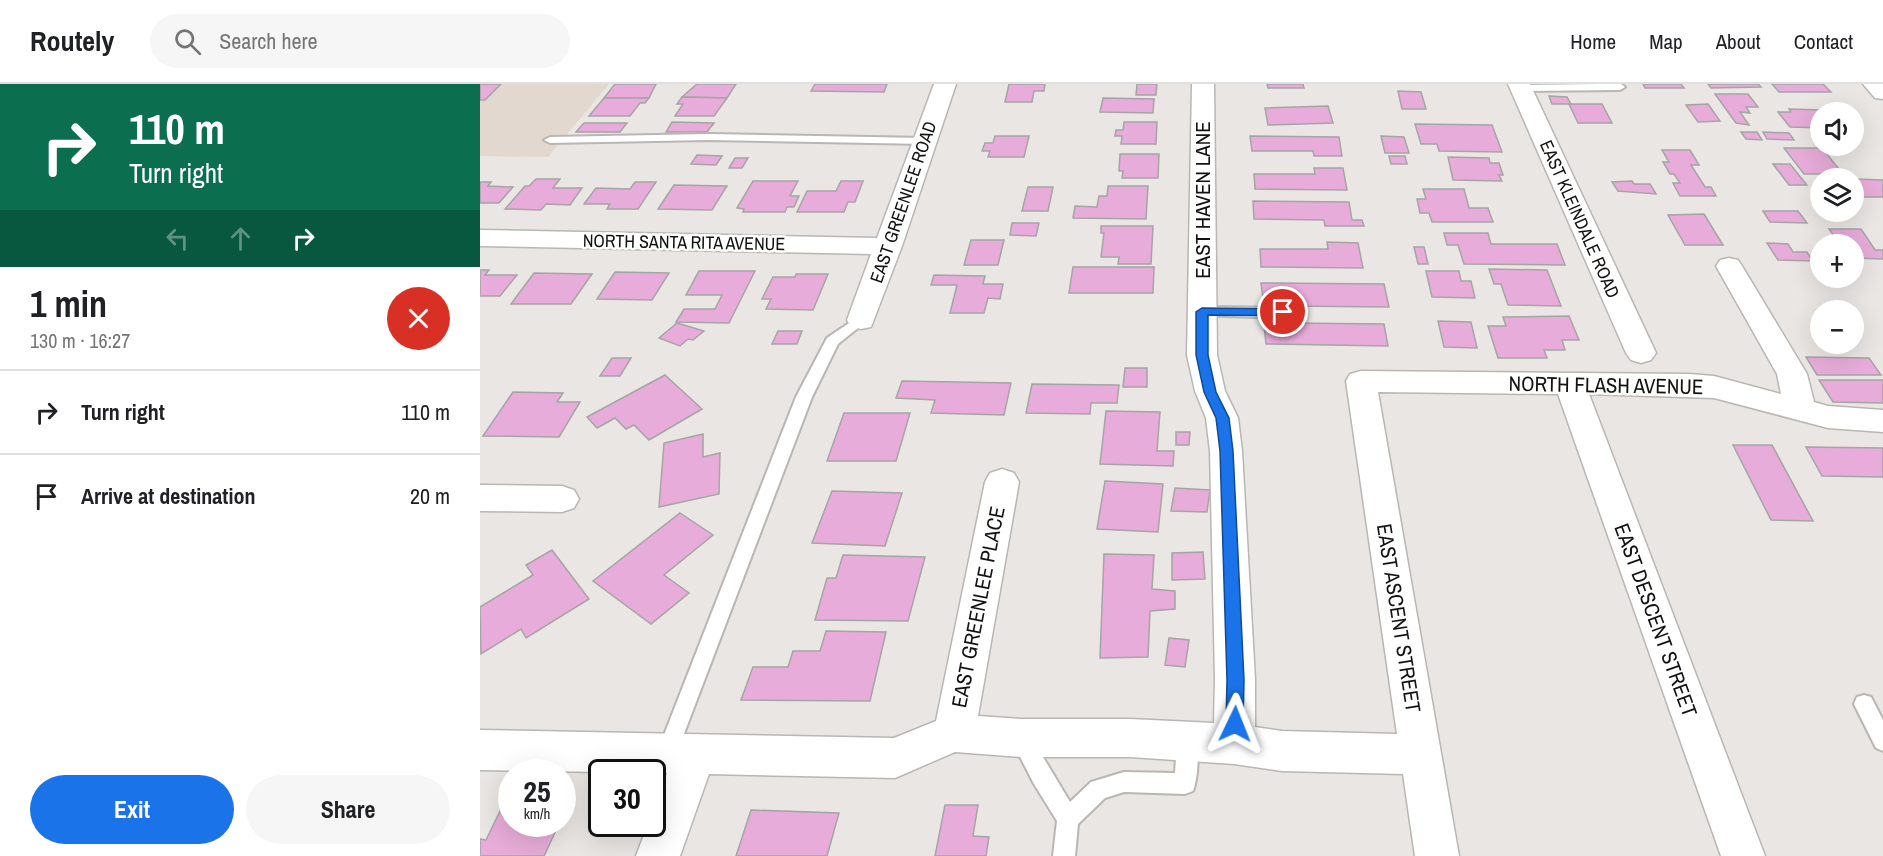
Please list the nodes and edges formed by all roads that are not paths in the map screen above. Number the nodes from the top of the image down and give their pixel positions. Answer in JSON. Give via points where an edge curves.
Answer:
{"nodes":[{"id":1,"x":945,"y":84,"type":"edge"},
{"id":2,"x":1203,"y":84,"type":"edge"},
{"id":3,"x":1874,"y":84,"type":"edge"},
{"id":4,"x":1520,"y":86,"type":"edge"},
{"id":5,"x":1620,"y":87,"type":"dead end"},
{"id":6,"x":1883,"y":93,"type":"edge"},
{"id":7,"x":550,"y":140,"type":"dead end"},
{"id":8,"x":925,"y":141,"type":"junction"},
{"id":9,"x":480,"y":238,"type":"edge"},
{"id":10,"x":889,"y":246,"type":"junction"},
{"id":11,"x":1729,"y":266,"type":"dead end"},
{"id":12,"x":1202,"y":312,"type":"junction"},
{"id":13,"x":1283,"y":312,"type":"dead end"},
{"id":14,"x":861,"y":320,"type":"joint"},
{"id":15,"x":1641,"y":353,"type":"dead end"},
{"id":16,"x":1360,"y":381,"type":"joint"},
{"id":17,"x":1569,"y":383,"type":"junction"},
{"id":18,"x":1800,"y":410,"type":"junction"},
{"id":19,"x":1883,"y":421,"type":"edge"},
{"id":20,"x":1002,"y":482,"type":"dead end"},
{"id":21,"x":480,"y":498,"type":"edge"},
{"id":22,"x":562,"y":499,"type":"dead end"},
{"id":23,"x":1864,"y":704,"type":"dead end"},
{"id":24,"x":954,"y":733,"type":"junction"},
{"id":25,"x":1021,"y":738,"type":"junction"},
{"id":26,"x":1883,"y":741,"type":"edge"},
{"id":27,"x":1186,"y":742,"type":"junction"},
{"id":28,"x":1234,"y":744,"type":"junction"},
{"id":29,"x":480,"y":750,"type":"edge"},
{"id":30,"x":682,"y":753,"type":"junction"},
{"id":31,"x":1421,"y":755,"type":"junction"},
{"id":32,"x":1068,"y":819,"type":"junction"},
{"id":33,"x":658,"y":856,"type":"edge"},
{"id":34,"x":1064,"y":856,"type":"edge"},
{"id":35,"x":1437,"y":856,"type":"edge"},
{"id":36,"x":1743,"y":856,"type":"edge"}],
"edges":[{"from":1,"to":8,"type":"street","name":"EAST GREENLEE ROAD"},
{"from":2,"to":12,"type":"street","name":"EAST HAVEN LANE"},
{"from":3,"to":6,"type":"street"},
{"from":4,"to":5,"type":"lane"},
{"from":4,"to":15,"type":"street","name":"EAST KLEINDALE ROAD"},
{"from":7,"to":8,"type":"lane","via":[[709,137]]},
{"from":8,"to":10,"type":"street","name":"EAST GREENLEE ROAD"},
{"from":9,"to":10,"type":"street","name":"NORTH SANTA RITA AVENUE"},
{"from":10,"to":14,"type":"street","name":"EAST GREENLEE ROAD"},
{"from":11,"to":18,"type":"street","via":[[1792,374]]},
{"from":12,"to":13,"type":"lane"},
{"from":12,"to":28,"type":"street","name":"EAST HAVEN LANE","via":[[1202,355],[1210,392],[1222,418],[1226,451]]},
{"from":14,"to":30,"type":"lane","via":[[832,342],[804,397]]},
{"from":16,"to":17,"type":"street","name":"NORTH FLASH AVENUE"},
{"from":16,"to":31,"type":"street","name":"EAST ASCENT STREET"},
{"from":17,"to":18,"type":"street","name":"NORTH FLASH AVENUE","via":[[1714,387]]},
{"from":17,"to":36,"type":"street","name":"EAST DESCENT STREET"},
{"from":18,"to":19,"type":"street","name":"NORTH FLASH AVENUE","via":[[1838,419]]},
{"from":20,"to":24,"type":"street","name":"EAST GREENLEE PLACE"},
{"from":21,"to":22,"type":"street"},
{"from":23,"to":26,"type":"lane"},
{"from":24,"to":25,"type":"street"},
{"from":24,"to":30,"type":"street","via":[[895,758]]},
{"from":25,"to":27,"type":"street"},
{"from":25,"to":32,"type":"lane"},
{"from":27,"to":28,"type":"street"},
{"from":27,"to":32,"type":"lane","via":[[1185,784],[1124,782],[1099,789]]},
{"from":28,"to":31,"type":"street","via":[[1282,751]]},
{"from":29,"to":30,"type":"street"},
{"from":30,"to":33,"type":"street"},
{"from":31,"to":35,"type":"street","name":"EAST ASCENT STREET"},
{"from":32,"to":34,"type":"lane"}]}
